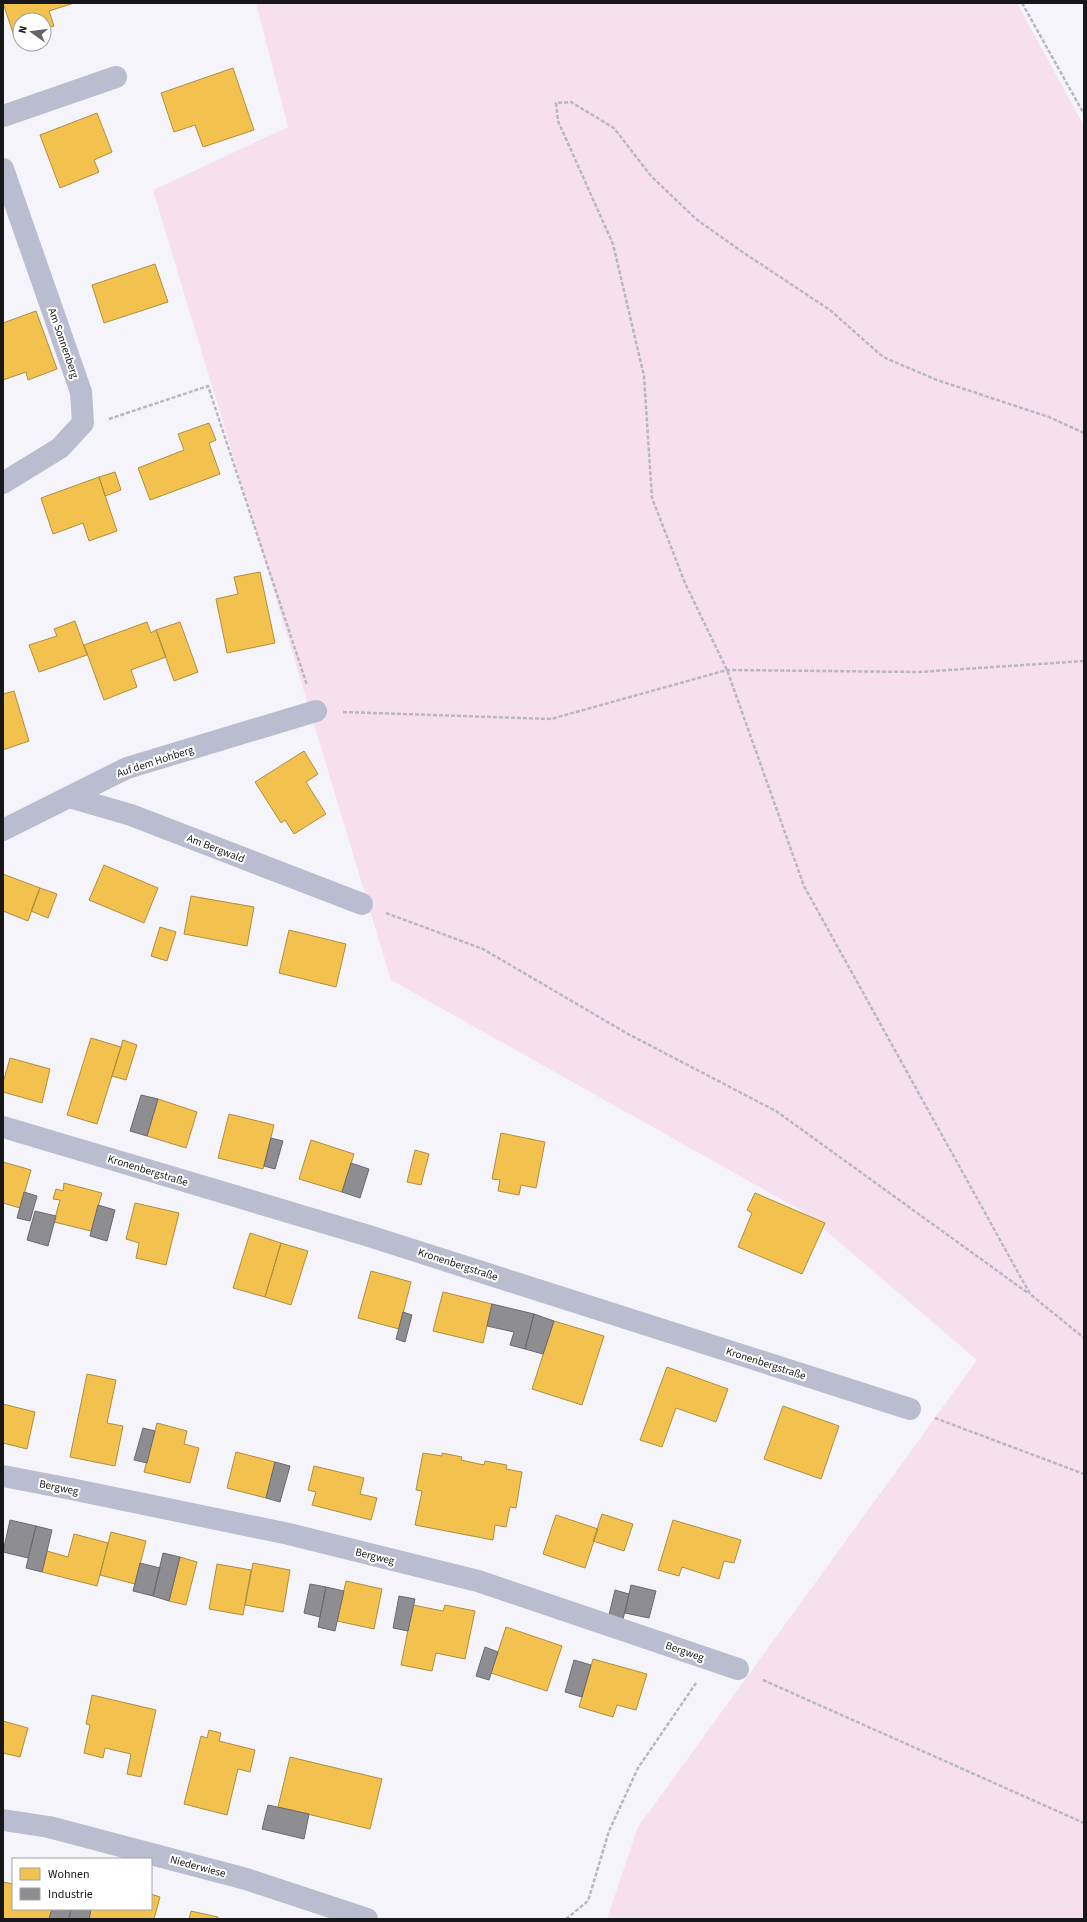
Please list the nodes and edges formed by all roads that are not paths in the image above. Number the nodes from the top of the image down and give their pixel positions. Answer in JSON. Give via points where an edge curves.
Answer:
{"nodes":[{"id":1,"x":116,"y":77,"type":"dead end"},
{"id":2,"x":3,"y":116,"type":"edge"},
{"id":3,"x":3,"y":169,"type":"edge"},
{"id":4,"x":3,"y":483,"type":"edge"},
{"id":5,"x":316,"y":711,"type":"road end"},
{"id":6,"x":69,"y":797,"type":"junction"},
{"id":7,"x":3,"y":830,"type":"edge"},
{"id":8,"x":362,"y":904,"type":"road end"},
{"id":9,"x":3,"y":1127,"type":"edge"},
{"id":10,"x":910,"y":1409,"type":"road end"},
{"id":11,"x":3,"y":1476,"type":"edge"},
{"id":12,"x":738,"y":1669,"type":"road end"},
{"id":13,"x":3,"y":1820,"type":"edge"},
{"id":14,"x":367,"y":1919,"type":"edge"}],
"edges":[{"from":1,"to":2,"type":"street"},
{"from":3,"to":4,"type":"street","name":"Am Sonnenberg","via":[[81,392],[83,423],[60,448]]},
{"from":5,"to":6,"type":"street","name":"Auf dem Hohberg","via":[[127,768]]},
{"from":6,"to":7,"type":"street","name":"Auf dem Hohberg"},
{"from":6,"to":8,"type":"street","name":"Am Bergwald","via":[[131,815]]},
{"from":9,"to":10,"type":"street","name":"Kronenbergstraße","via":[[369,1236]]},
{"from":11,"to":12,"type":"street","name":"Bergweg","via":[[289,1534],[478,1581]]},
{"from":13,"to":14,"type":"street","name":"Niederwiese","via":[[49,1827],[246,1879]]}]}
